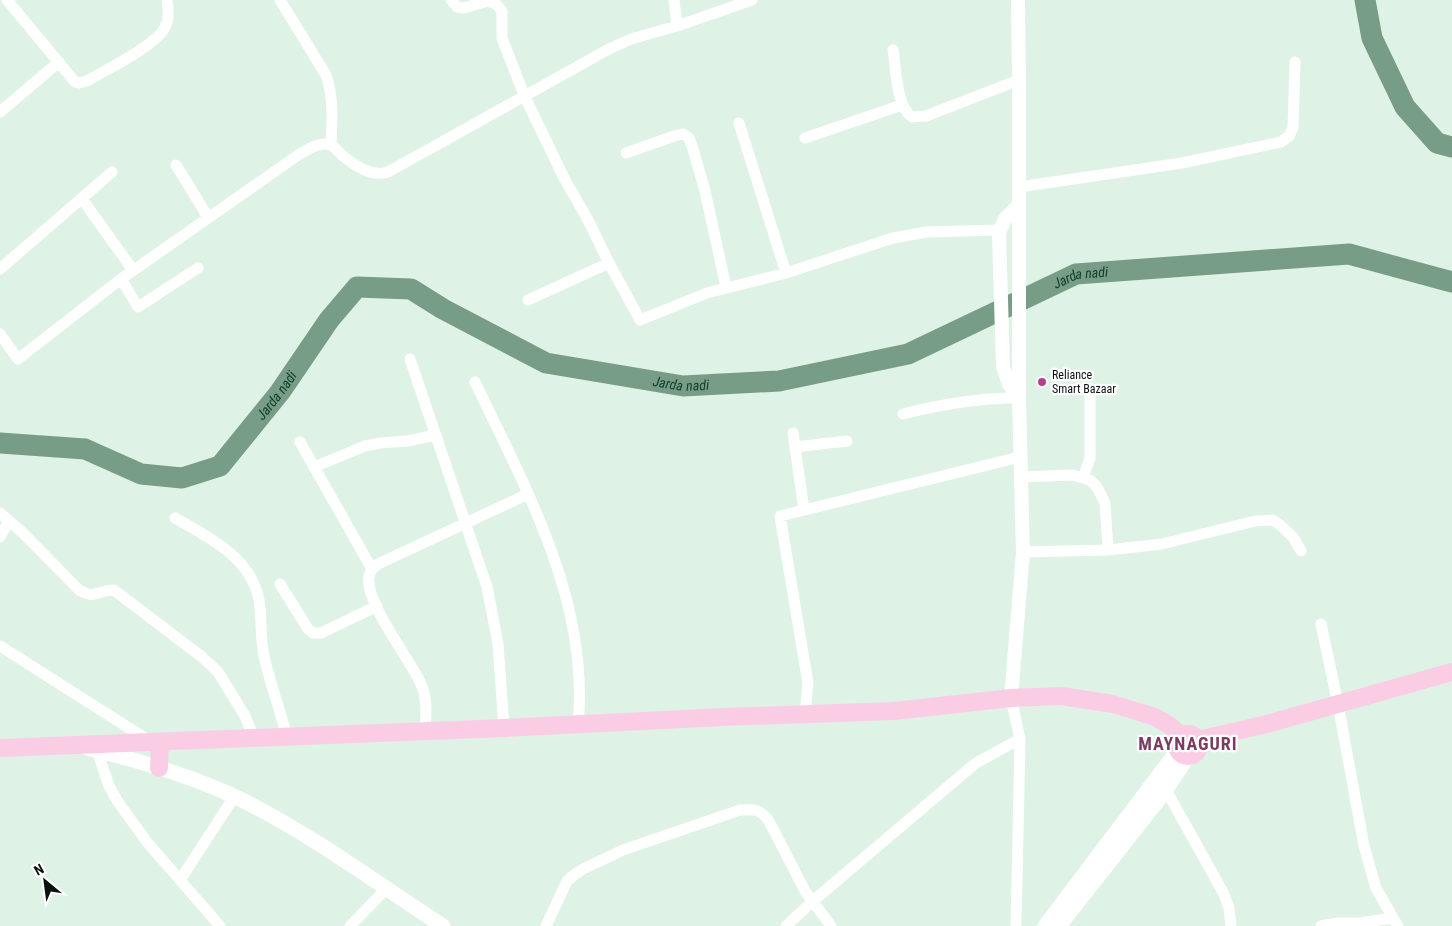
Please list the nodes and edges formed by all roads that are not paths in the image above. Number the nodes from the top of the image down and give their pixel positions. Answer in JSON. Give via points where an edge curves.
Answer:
{"nodes":[{"id":1,"x":7,"y":0,"type":"edge"},
{"id":2,"x":167,"y":0,"type":"edge"},
{"id":3,"x":280,"y":0,"type":"edge"},
{"id":4,"x":451,"y":0,"type":"edge"},
{"id":5,"x":674,"y":0,"type":"edge"},
{"id":6,"x":752,"y":0,"type":"edge"},
{"id":7,"x":1018,"y":0,"type":"edge"},
{"id":8,"x":677,"y":26,"type":"junction"},
{"id":9,"x":893,"y":50,"type":"dead end"},
{"id":10,"x":59,"y":62,"type":"junction"},
{"id":11,"x":1294,"y":62,"type":"dead end"},
{"id":12,"x":1019,"y":80,"type":"junction"},
{"id":13,"x":524,"y":95,"type":"junction"},
{"id":14,"x":902,"y":105,"type":"junction"},
{"id":15,"x":0,"y":112,"type":"edge"},
{"id":16,"x":739,"y":123,"type":"dead end"},
{"id":17,"x":805,"y":138,"type":"dead end"},
{"id":18,"x":331,"y":145,"type":"junction"},
{"id":19,"x":626,"y":154,"type":"dead end"},
{"id":20,"x":176,"y":165,"type":"dead end"},
{"id":21,"x":112,"y":172,"type":"dead end"},
{"id":22,"x":1019,"y":187,"type":"junction"},
{"id":23,"x":82,"y":199,"type":"junction"},
{"id":24,"x":1019,"y":208,"type":"junction"},
{"id":25,"x":208,"y":217,"type":"junction"},
{"id":26,"x":1000,"y":232,"type":"junction"},
{"id":27,"x":609,"y":263,"type":"junction"},
{"id":28,"x":198,"y":268,"type":"dead end"},
{"id":29,"x":0,"y":269,"type":"edge"},
{"id":30,"x":133,"y":270,"type":"junction"},
{"id":31,"x":786,"y":273,"type":"junction"},
{"id":32,"x":121,"y":279,"type":"junction"},
{"id":33,"x":726,"y":287,"type":"junction"},
{"id":34,"x":528,"y":300,"type":"dead end"},
{"id":35,"x":0,"y":334,"type":"edge"},
{"id":36,"x":410,"y":359,"type":"dead end"},
{"id":37,"x":475,"y":382,"type":"dead end"},
{"id":38,"x":1090,"y":388,"type":"dead end"},
{"id":39,"x":1019,"y":398,"type":"junction"},
{"id":40,"x":903,"y":414,"type":"dead end"},
{"id":41,"x":793,"y":433,"type":"dead end"},
{"id":42,"x":436,"y":435,"type":"junction"},
{"id":43,"x":847,"y":441,"type":"dead end"},
{"id":44,"x":300,"y":442,"type":"dead end"},
{"id":45,"x":795,"y":447,"type":"junction"},
{"id":46,"x":1020,"y":457,"type":"junction"},
{"id":47,"x":314,"y":466,"type":"junction"},
{"id":48,"x":1021,"y":477,"type":"junction"},
{"id":49,"x":1083,"y":478,"type":"junction"},
{"id":50,"x":528,"y":494,"type":"junction"},
{"id":51,"x":804,"y":510,"type":"junction"},
{"id":52,"x":4,"y":517,"type":"edge"},
{"id":53,"x":174,"y":518,"type":"dead end"},
{"id":54,"x":466,"y":523,"type":"junction"},
{"id":55,"x":0,"y":537,"type":"edge"},
{"id":56,"x":1108,"y":550,"type":"junction"},
{"id":57,"x":1300,"y":551,"type":"dead end"},
{"id":58,"x":1023,"y":552,"type":"junction"},
{"id":59,"x":372,"y":569,"type":"junction"},
{"id":60,"x":280,"y":584,"type":"dead end"},
{"id":61,"x":377,"y":606,"type":"junction"},
{"id":62,"x":1321,"y":624,"type":"dead end"},
{"id":63,"x":0,"y":646,"type":"edge"},
{"id":64,"x":1452,"y":672,"type":"edge"},
{"id":65,"x":1011,"y":698,"type":"junction"},
{"id":66,"x":1338,"y":704,"type":"junction"},
{"id":67,"x":805,"y":714,"type":"junction"},
{"id":68,"x":578,"y":724,"type":"junction"},
{"id":69,"x":504,"y":728,"type":"junction"},
{"id":70,"x":425,"y":731,"type":"junction"},
{"id":71,"x":288,"y":737,"type":"junction"},
{"id":72,"x":254,"y":738,"type":"junction"},
{"id":73,"x":1020,"y":739,"type":"junction"},
{"id":74,"x":156,"y":742,"type":"junction"},
{"id":75,"x":78,"y":745,"type":"junction"},
{"id":76,"x":1186,"y":745,"type":"junction"},
{"id":77,"x":0,"y":748,"type":"edge"},
{"id":78,"x":97,"y":750,"type":"junction"},
{"id":79,"x":159,"y":768,"type":"junction"},
{"id":80,"x":1166,"y":790,"type":"junction"},
{"id":81,"x":234,"y":797,"type":"junction"},
{"id":82,"x":180,"y":880,"type":"junction"},
{"id":83,"x":386,"y":889,"type":"junction"},
{"id":84,"x":813,"y":901,"type":"junction"},
{"id":85,"x":1395,"y":922,"type":"edge"},
{"id":86,"x":220,"y":926,"type":"edge"},
{"id":87,"x":350,"y":926,"type":"edge"},
{"id":88,"x":443,"y":926,"type":"edge"},
{"id":89,"x":546,"y":926,"type":"edge"},
{"id":90,"x":786,"y":926,"type":"edge"},
{"id":91,"x":831,"y":926,"type":"edge"},
{"id":92,"x":1016,"y":926,"type":"edge"},
{"id":93,"x":1046,"y":926,"type":"edge"},
{"id":94,"x":1059,"y":926,"type":"edge"},
{"id":95,"x":1231,"y":926,"type":"edge"},
{"id":96,"x":1321,"y":926,"type":"edge"}],
"edges":[{"from":1,"to":10,"type":"street"},
{"from":2,"to":10,"type":"street","via":[[168,19],[154,41],[89,80],[75,82]]},
{"from":3,"to":18,"type":"street","via":[[330,86]]},
{"from":4,"to":13,"type":"street","via":[[457,7],[464,8],[488,1],[502,11],[502,38]]},
{"from":5,"to":8,"type":"street"},
{"from":6,"to":8,"type":"street"},
{"from":7,"to":12,"type":"street"},
{"from":8,"to":13,"type":"street","via":[[631,39]]},
{"from":9,"to":14,"type":"street"},
{"from":10,"to":15,"type":"street"},
{"from":11,"to":22,"type":"street","via":[[1293,128],[1281,142],[1182,163]]},
{"from":12,"to":14,"type":"street","via":[[926,116],[912,117]]},
{"from":12,"to":22,"type":"street"},
{"from":13,"to":18,"type":"street","via":[[405,164],[380,174],[373,174],[348,160]]},
{"from":13,"to":27,"type":"street"},
{"from":14,"to":17,"type":"street"},
{"from":16,"to":31,"type":"street"},
{"from":18,"to":25,"type":"street","via":[[322,144],[301,153]]},
{"from":19,"to":33,"type":"street","via":[[674,136],[683,134],[689,138],[705,191]]},
{"from":20,"to":25,"type":"street"},
{"from":21,"to":23,"type":"street"},
{"from":22,"to":24,"type":"street"},
{"from":23,"to":29,"type":"street"},
{"from":23,"to":30,"type":"street"},
{"from":24,"to":26,"type":"street","via":[[1009,214]]},
{"from":24,"to":39,"type":"street"},
{"from":25,"to":30,"type":"street"},
{"from":26,"to":31,"type":"street","via":[[910,234]]},
{"from":26,"to":39,"type":"street","via":[[1002,357],[1006,378]]},
{"from":27,"to":33,"type":"street","via":[[640,320]]},
{"from":27,"to":34,"type":"street"},
{"from":28,"to":32,"type":"street","via":[[138,308]]},
{"from":30,"to":32,"type":"street"},
{"from":31,"to":33,"type":"street"},
{"from":32,"to":35,"type":"street","via":[[18,359]]},
{"from":36,"to":42,"type":"street"},
{"from":37,"to":50,"type":"street"},
{"from":38,"to":49,"type":"street","via":[[1090,458]]},
{"from":39,"to":40,"type":"street","via":[[950,403]]},
{"from":39,"to":46,"type":"street"},
{"from":41,"to":45,"type":"street"},
{"from":42,"to":47,"type":"street","via":[[365,446]]},
{"from":42,"to":54,"type":"street"},
{"from":43,"to":45,"type":"street"},
{"from":44,"to":47,"type":"street"},
{"from":45,"to":51,"type":"street"},
{"from":46,"to":48,"type":"street"},
{"from":46,"to":51,"type":"street"},
{"from":47,"to":59,"type":"street"},
{"from":48,"to":49,"type":"street"},
{"from":48,"to":58,"type":"street"},
{"from":49,"to":56,"type":"street","via":[[1097,487],[1105,503]]},
{"from":50,"to":54,"type":"street"},
{"from":50,"to":68,"type":"street","via":[[553,556],[568,605],[578,666]]},
{"from":51,"to":67,"type":"street","via":[[780,516],[808,682]]},
{"from":52,"to":55,"type":"street"},
{"from":52,"to":72,"type":"street","via":[[79,590],[92,595],[114,590],[202,657],[218,672],[234,695]]},
{"from":53,"to":71,"type":"street","via":[[218,543],[247,571],[259,599],[264,655]]},
{"from":54,"to":59,"type":"street"},
{"from":54,"to":69,"type":"street","via":[[494,617],[502,674]]},
{"from":56,"to":57,"type":"street","via":[[1162,544],[1273,520],[1293,537]]},
{"from":56,"to":58,"type":"street"},
{"from":58,"to":65,"type":"street"},
{"from":59,"to":61,"type":"street","via":[[370,588]]},
{"from":60,"to":61,"type":"street","via":[[313,634]]},
{"from":61,"to":70,"type":"street","via":[[420,682],[426,699]]},
{"from":62,"to":66,"type":"street"},
{"from":63,"to":74,"type":"street"},
{"from":64,"to":66,"type":"main road"},
{"from":65,"to":67,"type":"main road","via":[[894,712]]},
{"from":65,"to":73,"type":"street"},
{"from":65,"to":76,"type":"main road","via":[[1061,696],[1113,704],[1155,717],[1169,725]]},
{"from":66,"to":76,"type":"main road"},
{"from":66,"to":85,"type":"street","via":[[1367,856],[1376,888]]},
{"from":67,"to":68,"type":"main road"},
{"from":68,"to":69,"type":"main road"},
{"from":69,"to":70,"type":"main road"},
{"from":70,"to":71,"type":"main road"},
{"from":71,"to":72,"type":"main road"},
{"from":72,"to":74,"type":"main road"},
{"from":73,"to":84,"type":"street","via":[[976,763]]},
{"from":73,"to":92,"type":"street"},
{"from":74,"to":75,"type":"main road"},
{"from":74,"to":79,"type":"main road"},
{"from":75,"to":77,"type":"main road"},
{"from":75,"to":78,"type":"main road"},
{"from":76,"to":80,"type":"main road"},
{"from":76,"to":93,"type":"main road"},
{"from":78,"to":79,"type":"main road"},
{"from":78,"to":82,"type":"street","via":[[118,802]]},
{"from":79,"to":81,"type":"main road"},
{"from":80,"to":94,"type":"main road"},
{"from":80,"to":95,"type":"street","via":[[1224,894]]},
{"from":81,"to":82,"type":"street"},
{"from":81,"to":83,"type":"main road","via":[[290,826]]},
{"from":82,"to":86,"type":"street"},
{"from":83,"to":87,"type":"street"},
{"from":83,"to":88,"type":"main road"},
{"from":84,"to":89,"type":"street","via":[[769,821],[751,809],[740,810],[623,850],[583,869],[567,881]]},
{"from":84,"to":90,"type":"street"},
{"from":84,"to":91,"type":"street"},
{"from":85,"to":96,"type":"street"}]}
